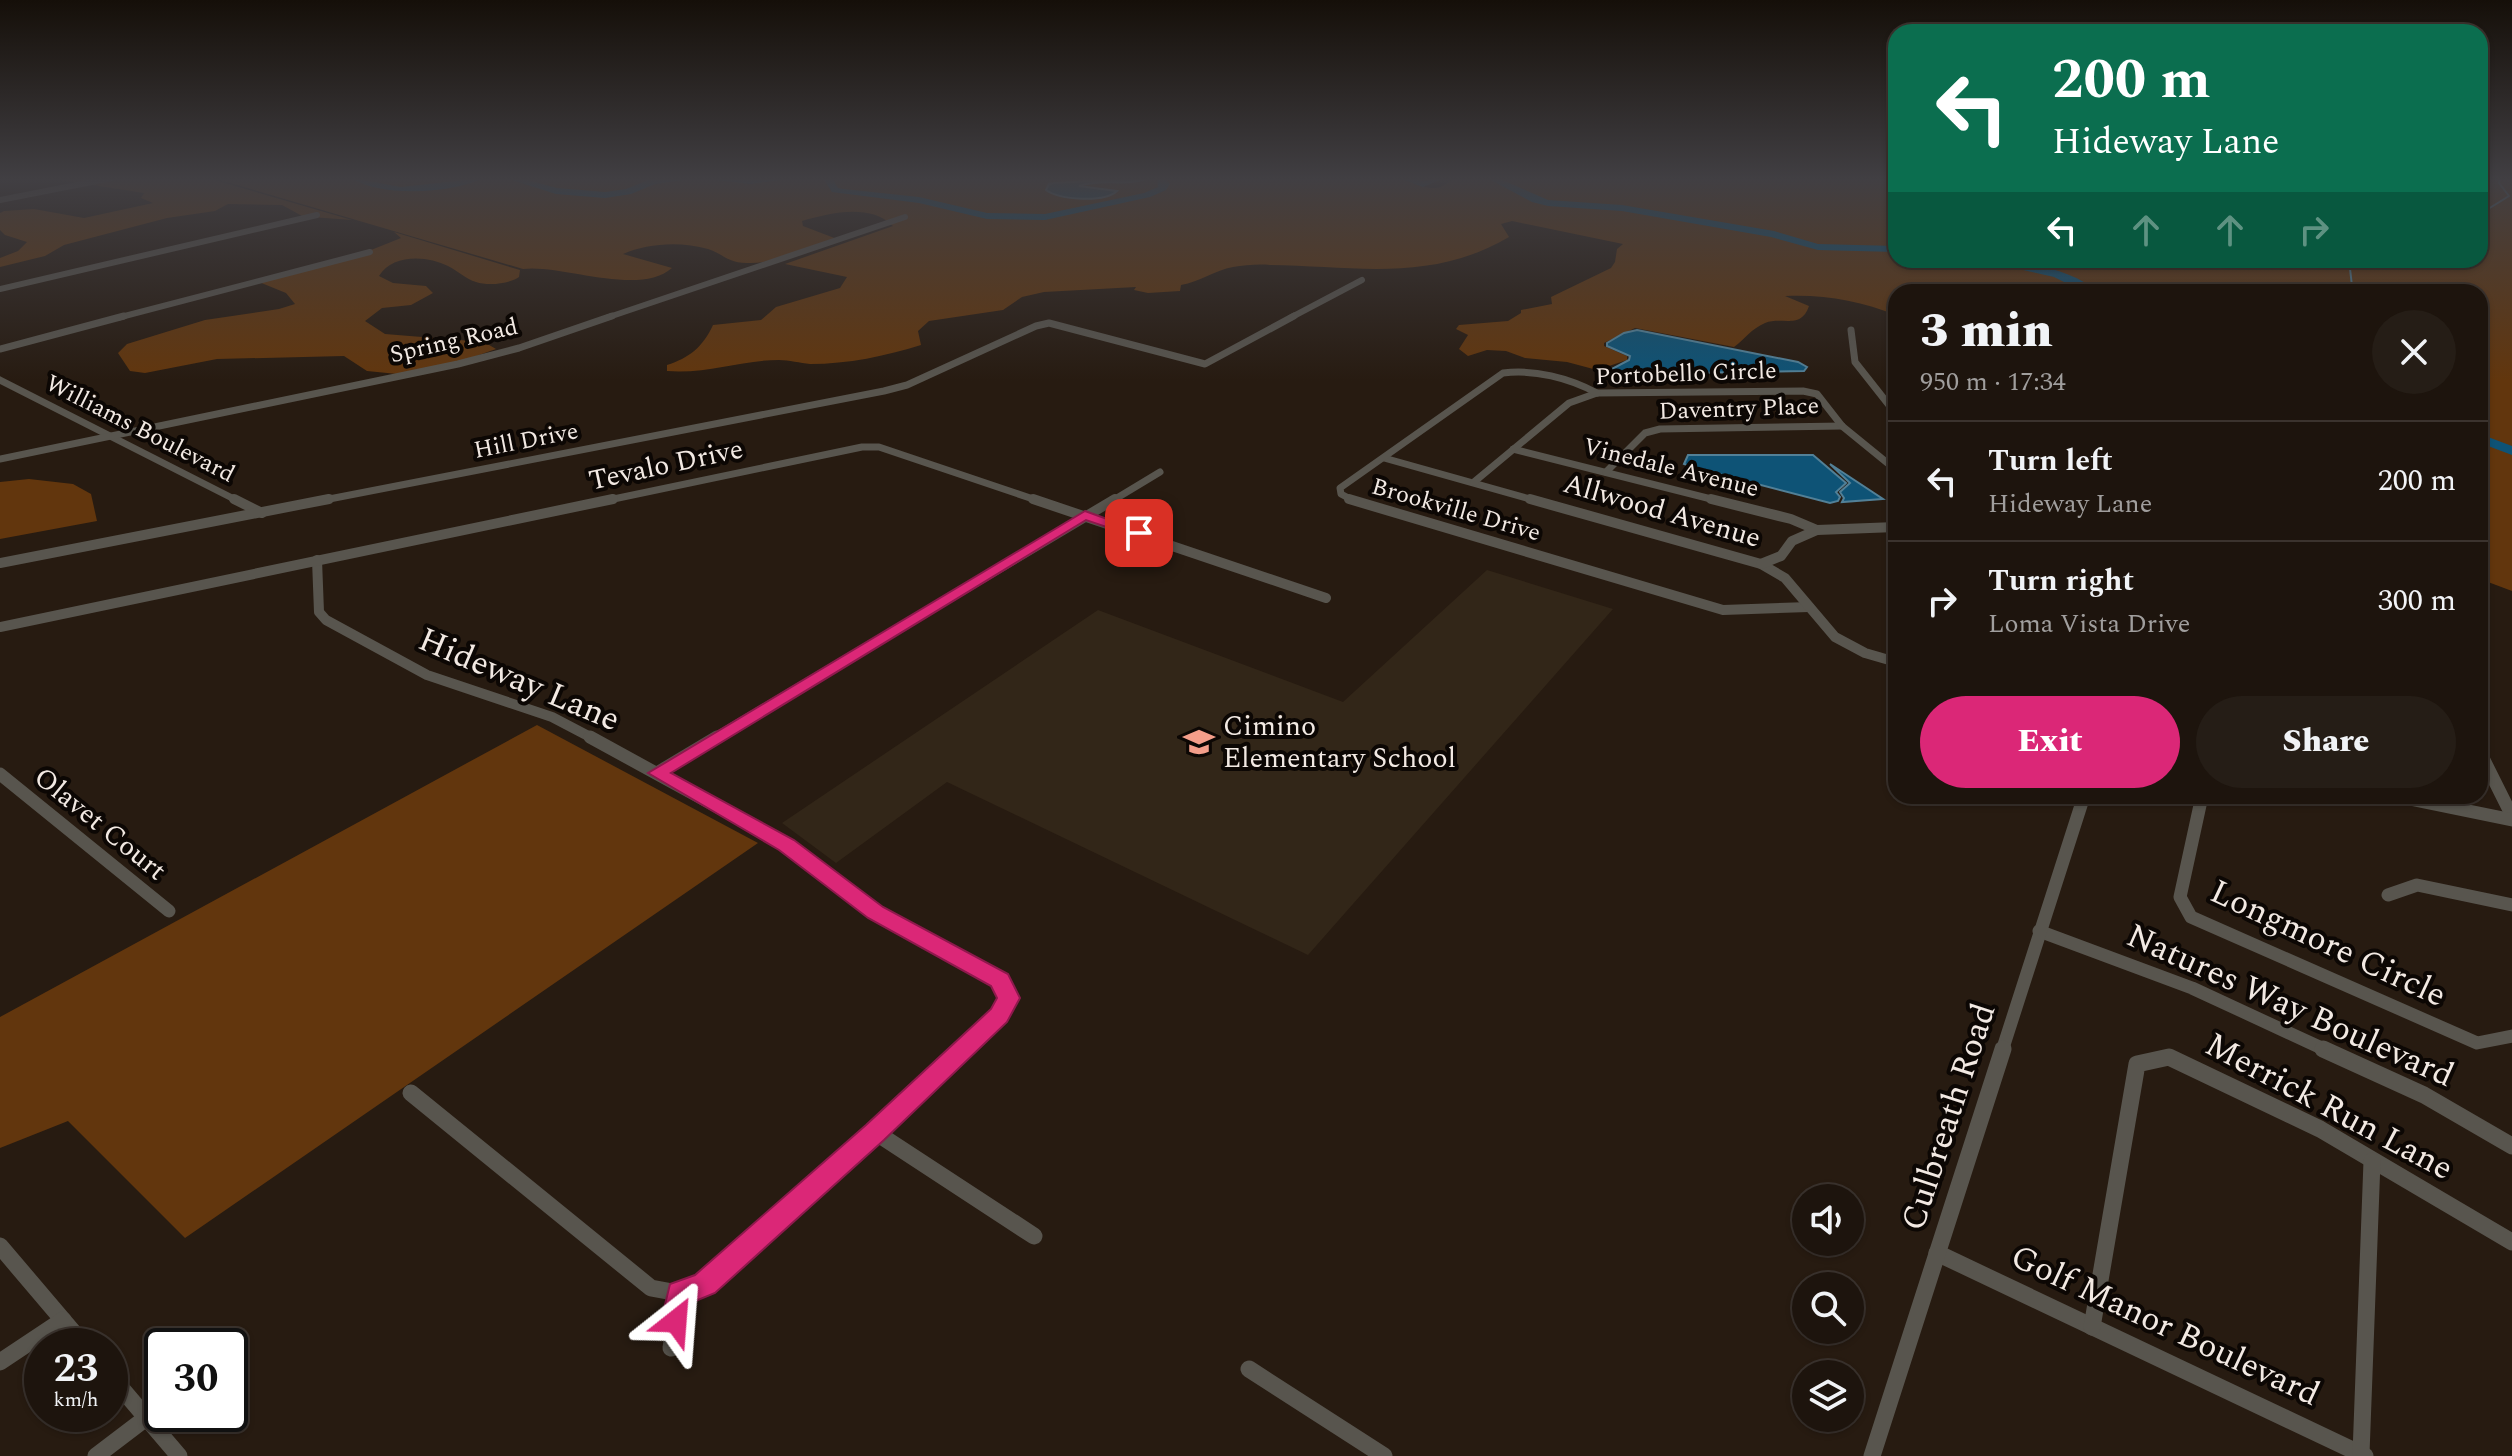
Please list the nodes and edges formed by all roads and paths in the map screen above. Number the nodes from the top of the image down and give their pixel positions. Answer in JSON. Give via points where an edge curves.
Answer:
{"nodes":[{"id":1,"x":184,"y":246,"type":"edge"},
{"id":2,"x":820,"y":246,"type":"edge"},
{"id":3,"x":370,"y":252,"type":"dead end"},
{"id":4,"x":1362,"y":280,"type":"dead end"},
{"id":5,"x":0,"y":289,"type":"edge"},
{"id":6,"x":1851,"y":330,"type":"dead end"},
{"id":7,"x":0,"y":349,"type":"edge"},
{"id":8,"x":0,"y":380,"type":"edge"},
{"id":9,"x":1597,"y":393,"type":"junction"},
{"id":10,"x":1888,"y":402,"type":"edge"},
{"id":11,"x":1842,"y":426,"type":"junction"},
{"id":12,"x":113,"y":435,"type":"junction"},
{"id":13,"x":1513,"y":449,"type":"junction"},
{"id":14,"x":1384,"y":458,"type":"junction"},
{"id":15,"x":0,"y":459,"type":"edge"},
{"id":16,"x":1888,"y":463,"type":"edge"},
{"id":17,"x":1160,"y":472,"type":"dead end"},
{"id":18,"x":1606,"y":472,"type":"junction"},
{"id":19,"x":1474,"y":482,"type":"junction"},
{"id":20,"x":262,"y":513,"type":"junction"},
{"id":21,"x":1085,"y":515,"type":"junction"},
{"id":22,"x":1888,"y":527,"type":"edge"},
{"id":23,"x":1817,"y":530,"type":"junction"},
{"id":24,"x":317,"y":560,"type":"junction"},
{"id":25,"x":0,"y":563,"type":"edge"},
{"id":26,"x":1761,"y":564,"type":"junction"},
{"id":27,"x":1326,"y":598,"type":"dead end"},
{"id":28,"x":1809,"y":607,"type":"junction"},
{"id":29,"x":0,"y":627,"type":"edge"},
{"id":30,"x":1888,"y":660,"type":"edge"},
{"id":31,"x":2488,"y":768,"type":"edge"},
{"id":32,"x":657,"y":773,"type":"junction"},
{"id":33,"x":0,"y":774,"type":"edge"},
{"id":34,"x":2081,"y":804,"type":"edge"},
{"id":35,"x":2200,"y":804,"type":"edge"},
{"id":36,"x":2438,"y":804,"type":"edge"},
{"id":37,"x":2512,"y":818,"type":"edge"},
{"id":38,"x":2388,"y":895,"type":"dead end"},
{"id":39,"x":2512,"y":905,"type":"edge"},
{"id":40,"x":169,"y":911,"type":"dead end"},
{"id":41,"x":2039,"y":931,"type":"junction"},
{"id":42,"x":2512,"y":1036,"type":"edge"},
{"id":43,"x":411,"y":1093,"type":"dead end"},
{"id":44,"x":875,"y":1132,"type":"junction"},
{"id":45,"x":2512,"y":1146,"type":"edge"},
{"id":46,"x":2372,"y":1161,"type":"junction"},
{"id":47,"x":1034,"y":1236,"type":"dead end"},
{"id":48,"x":2512,"y":1242,"type":"edge"},
{"id":49,"x":0,"y":1246,"type":"edge"},
{"id":50,"x":1937,"y":1253,"type":"junction"},
{"id":51,"x":680,"y":1294,"type":"junction"},
{"id":52,"x":63,"y":1320,"type":"junction"},
{"id":53,"x":2092,"y":1327,"type":"junction"},
{"id":54,"x":70,"y":1328,"type":"edge"},
{"id":55,"x":671,"y":1348,"type":"dead end"},
{"id":56,"x":0,"y":1362,"type":"edge"},
{"id":57,"x":1249,"y":1369,"type":"dead end"},
{"id":58,"x":128,"y":1396,"type":"edge"},
{"id":59,"x":144,"y":1416,"type":"edge"},
{"id":60,"x":144,"y":1420,"type":"edge"},
{"id":61,"x":158,"y":1432,"type":"edge"},
{"id":62,"x":2363,"y":1455,"type":"edge"},
{"id":63,"x":96,"y":1456,"type":"edge"},
{"id":64,"x":179,"y":1456,"type":"edge"},
{"id":65,"x":1384,"y":1456,"type":"edge"},
{"id":66,"x":1872,"y":1456,"type":"edge"}],
"edges":[{"from":1,"to":5,"type":"street"},
{"from":2,"to":12,"type":"street","name":"Spring Road","via":[[519,348]]},
{"from":3,"to":7,"type":"street"},
{"from":4,"to":20,"type":"street","name":"Hill Drive","via":[[1205,364],[1049,323],[884,391]]},
{"from":6,"to":10,"type":"street","via":[[1854,364]]},
{"from":8,"to":12,"type":"street","name":"Williams Boulevard"},
{"from":9,"to":11,"type":"street","name":"Portobello Circle","via":[[1803,391],[1817,394]]},
{"from":9,"to":13,"type":"street","name":"Portobello Circle","via":[[1569,403]]},
{"from":9,"to":14,"type":"street","name":"Brookville Drive","via":[[1521,371],[1503,373]]},
{"from":11,"to":16,"type":"street","name":"Portobello Circle"},
{"from":11,"to":18,"type":"street","name":"Daventry Place","via":[[1660,429],[1645,433]]},
{"from":12,"to":15,"type":"street","name":"Spring Road"},
{"from":12,"to":20,"type":"street","name":"Williams Boulevard"},
{"from":13,"to":18,"type":"street","name":"Vinedale Avenue"},
{"from":13,"to":19,"type":"street","name":"Portobello Circle"},
{"from":14,"to":19,"type":"street","name":"Allwood Avenue"},
{"from":14,"to":28,"type":"street","name":"Brookville Drive","via":[[1340,488],[1341,494],[1723,610]]},
{"from":17,"to":21,"type":"street"},
{"from":18,"to":23,"type":"street","name":"Vinedale Avenue"},
{"from":19,"to":26,"type":"street","name":"Allwood Avenue"},
{"from":20,"to":25,"type":"street","name":"Hill Drive"},
{"from":21,"to":24,"type":"street","name":"Tevalo Drive","via":[[879,447],[862,447]]},
{"from":21,"to":27,"type":"street","name":"Tevalo Drive"},
{"from":21,"to":32,"type":"street"},
{"from":22,"to":23,"type":"street"},
{"from":23,"to":26,"type":"street"},
{"from":24,"to":29,"type":"street","name":"Tevalo Drive"},
{"from":24,"to":32,"type":"street","name":"Hideway Lane","via":[[319,612],[326,620],[427,675],[552,717]]},
{"from":26,"to":28,"type":"street","name":"Allwood Avenue","via":[[1785,578]]},
{"from":28,"to":30,"type":"street","name":"Allwood Avenue","via":[[1835,637]]},
{"from":31,"to":37,"type":"street"},
{"from":32,"to":44,"type":"street","name":"Hideway Lane","via":[[787,845],[875,912],[1000,980],[1008,998],[999,1015]]},
{"from":33,"to":40,"type":"street","name":"Olavet Court"},
{"from":34,"to":41,"type":"street","name":"Culbreath Road"},
{"from":35,"to":42,"type":"street","name":"Longmore Circle","via":[[2180,897],[2191,917],[2477,1043]]},
{"from":36,"to":37,"type":"street"},
{"from":38,"to":39,"type":"street","via":[[2417,885]]},
{"from":41,"to":45,"type":"street","name":"Natures Way Boulevard","via":[[2206,995],[2424,1095]]},
{"from":41,"to":50,"type":"street","name":"Culbreath Road"},
{"from":43,"to":51,"type":"street","via":[[651,1288]]},
{"from":44,"to":47,"type":"street"},
{"from":44,"to":51,"type":"street","name":"Hideway Lane","via":[[705,1284]]},
{"from":46,"to":48,"type":"street","name":"Merrick Run Lane"},
{"from":46,"to":53,"type":"street","name":"Merrick Run Lane","via":[[2320,1129],[2169,1057],[2137,1064]]},
{"from":46,"to":62,"type":"street"},
{"from":49,"to":52,"type":"street"},
{"from":50,"to":53,"type":"street","name":"Golf Manor Boulevard"},
{"from":50,"to":66,"type":"street","name":"Culbreath Road"},
{"from":51,"to":55,"type":"street"},
{"from":52,"to":54,"type":"street"},
{"from":52,"to":56,"type":"street"},
{"from":53,"to":62,"type":"street","name":"Golf Manor Boulevard"},
{"from":57,"to":65,"type":"street"},
{"from":58,"to":59,"type":"street"},
{"from":60,"to":63,"type":"street"},
{"from":61,"to":64,"type":"street"}]}
